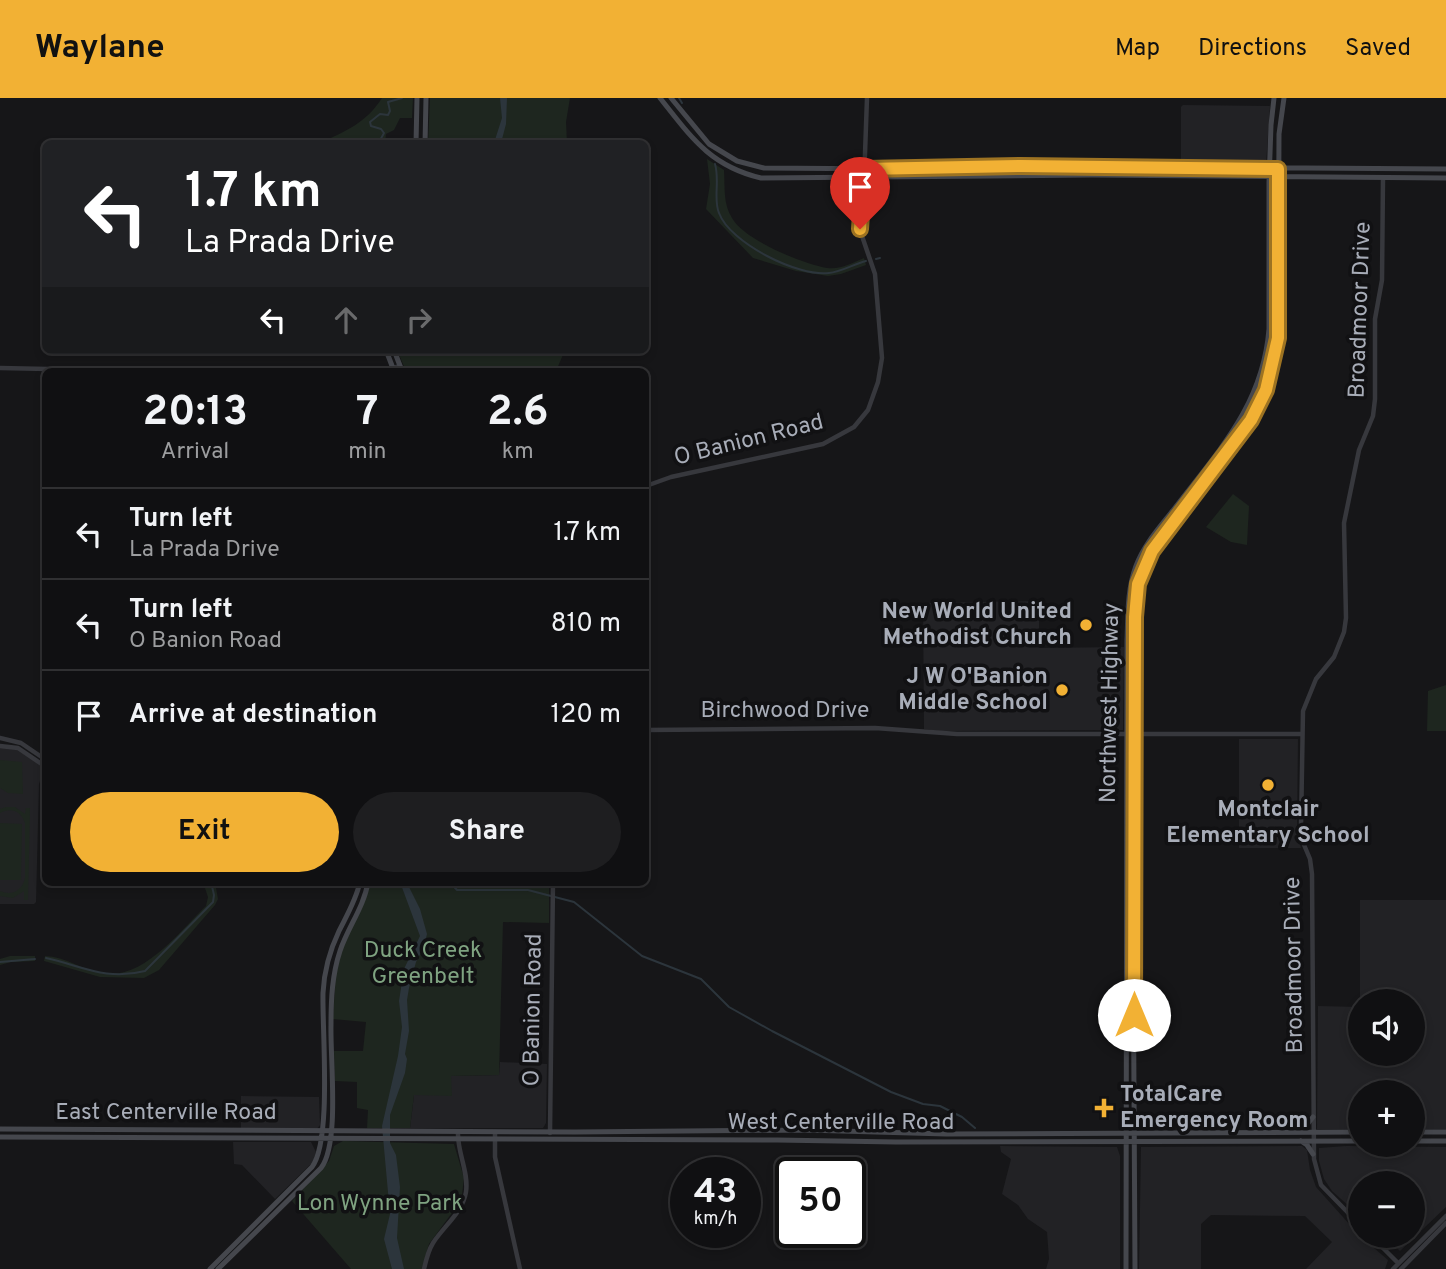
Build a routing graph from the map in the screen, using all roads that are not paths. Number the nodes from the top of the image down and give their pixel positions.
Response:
1 (417, 98) edge
2 (426, 98) edge
3 (660, 98) edge
4 (671, 98) edge
5 (867, 98) edge
6 (1274, 98) edge
7 (1284, 98) edge
8 (416, 140) edge
9 (425, 140) edge
10 (1201, 168) junction
11 (1270, 168) junction
12 (864, 169) junction
13 (1278, 169) junction
14 (1446, 169) edge
15 (864, 177) junction
16 (1201, 177) junction
17 (1269, 177) junction
18 (1279, 177) junction
19 (1383, 178) junction
20 (1446, 178) edge
21 (0, 368) edge
22 (42, 369) edge
23 (649, 485) edge
24 (649, 730) edge
25 (1135, 734) junction
26 (1302, 734) junction
27 (1127, 735) junction
28 (0, 738) edge
29 (0, 746) edge
30 (42, 757) edge
31 (42, 764) edge
32 (359, 886) edge
33 (367, 886) edge
34 (553, 886) edge
35 (324, 1024) junction
36 (331, 1024) junction
37 (323, 1076) junction
38 (331, 1076) junction
39 (1126, 1078) junction
40 (1134, 1078) junction
41 (1313, 1117) junction
42 (0, 1129) edge
43 (323, 1130) junction
44 (331, 1130) junction
45 (1199, 1131) junction
46 (458, 1132) junction
47 (1059, 1132) junction
48 (1069, 1132) junction
49 (1128, 1132) junction
50 (1135, 1132) junction
51 (1249, 1132) junction
52 (1301, 1132) junction
53 (1313, 1132) junction
54 (1348, 1132) edge
55 (946, 1134) junction
56 (1425, 1134) edge
57 (495, 1135) junction
58 (550, 1136) junction
59 (0, 1137) edge
60 (1444, 1138) edge
61 (322, 1139) junction
62 (331, 1139) junction
63 (341, 1139) junction
64 (458, 1140) junction
65 (1313, 1140) junction
66 (1425, 1140) edge
67 (946, 1141) junction
68 (1127, 1141) junction
69 (1135, 1141) junction
70 (1198, 1141) junction
71 (1249, 1141) junction
72 (1298, 1141) junction
73 (1348, 1141) edge
74 (1036, 1142) junction
75 (1058, 1142) junction
76 (330, 1149) junction
77 (1313, 1154) junction
78 (303, 1180) junction
79 (285, 1194) junction
80 (275, 1212) junction
81 (1348, 1213) edge
82 (1446, 1216) edge
83 (1130, 1221) junction
84 (1446, 1223) edge
85 (1439, 1226) junction
86 (1383, 1248) edge
87 (1401, 1267) edge
88 (210, 1269) edge
89 (218, 1269) edge
90 (424, 1269) edge
91 (520, 1269) edge
92 (1126, 1269) edge
93 (1135, 1269) edge
94 (1393, 1269) edge

1 - 8 main road
2 - 9 main road
3 - 15 main road
4 - 12 main road
5 - 12 street, O Banion Road
6 - 11 main road, Northwest Highway
7 - 13 main road, Northwest Highway
10 - 11 main road
10 - 12 main road
10 - 16 main road
11 - 13 main road
11 - 17 main road, Northwest Highway
12 - 15 street, O Banion Road
13 - 14 main road
13 - 18 main road, Northwest Highway
15 - 16 main road
15 - 23 street, O Banion Road
16 - 17 main road
17 - 18 main road
17 - 27 main road, Northwest Highway
18 - 19 main road
18 - 25 main road, Northwest Highway
19 - 20 main road
19 - 26 street, Broadmoor Drive
21 - 22 street
24 - 27 street, Birchwood Drive
25 - 26 street, Birchwood Drive
25 - 27 street, Birchwood Drive
25 - 40 main road, Northwest Highway
26 - 41 street, Broadmoor Drive
27 - 39 main road, Northwest Highway
28 - 30 street
29 - 31 street
32 - 35 main road
33 - 36 main road
34 - 58 street, O Banion Road
35 - 36 main road
35 - 37 main road
36 - 38 main road
37 - 38 main road
37 - 43 main road
38 - 44 main road
39 - 40 main road
39 - 49 main road, Northwest Highway
40 - 50 main road, Northwest Highway
41 - 52 main road
41 - 53 street, Broadmoor Drive
42 - 43 main road, East Centerville Road
43 - 44 main road, East Centerville Road
43 - 61 main road
44 - 46 main road, West Centerville Road
44 - 62 main road
45 - 50 main road, West Centerville Road
45 - 51 main road, West Centerville Road
45 - 70 main road
46 - 57 main road, West Centerville Road
46 - 64 street
47 - 48 main road, West Centerville Road
47 - 55 main road, West Centerville Road
47 - 74 main road
48 - 49 main road, West Centerville Road
48 - 75 main road
49 - 50 main road, West Centerville Road
49 - 68 main road, Northwest Highway
50 - 69 main road, Northwest Highway
51 - 52 main road, West Centerville Road
51 - 71 main road
52 - 53 main road, West Centerville Road
53 - 54 main road, West Centerville Road
53 - 65 street, Broadmoor Drive
55 - 58 main road, West Centerville Road
55 - 67 main road
56 - 60 main road
57 - 58 main road, West Centerville Road
57 - 64 main road, West Centerville Road
57 - 91 street
58 - 67 main road, West Centerville Road
59 - 61 main road, East Centerville Road
60 - 66 main road
61 - 62 main road, West Centerville Road
61 - 78 main road
62 - 63 main road, West Centerville Road
62 - 76 main road
63 - 64 main road, West Centerville Road
63 - 76 main road
64 - 90 street
65 - 72 main road, West Centerville Road
65 - 73 main road, West Centerville Road
65 - 77 street, Broadmoor Drive
67 - 74 main road, West Centerville Road
68 - 69 main road, West Centerville Road
68 - 75 main road, West Centerville Road
68 - 83 main road, Northwest Highway
69 - 70 main road, West Centerville Road
69 - 83 main road, Northwest Highway
70 - 71 main road, West Centerville Road
71 - 72 main road, West Centerville Road
72 - 77 main road
74 - 75 main road, West Centerville Road
76 - 78 main road
77 - 81 street, Broadmoor Drive
78 - 79 main road
78 - 80 main road
79 - 80 main road
79 - 88 main road
80 - 89 main road
82 - 85 street
83 - 92 main road, Northwest Highway
83 - 93 main road, Northwest Highway
84 - 85 street
85 - 87 street
86 - 87 street
87 - 94 street

